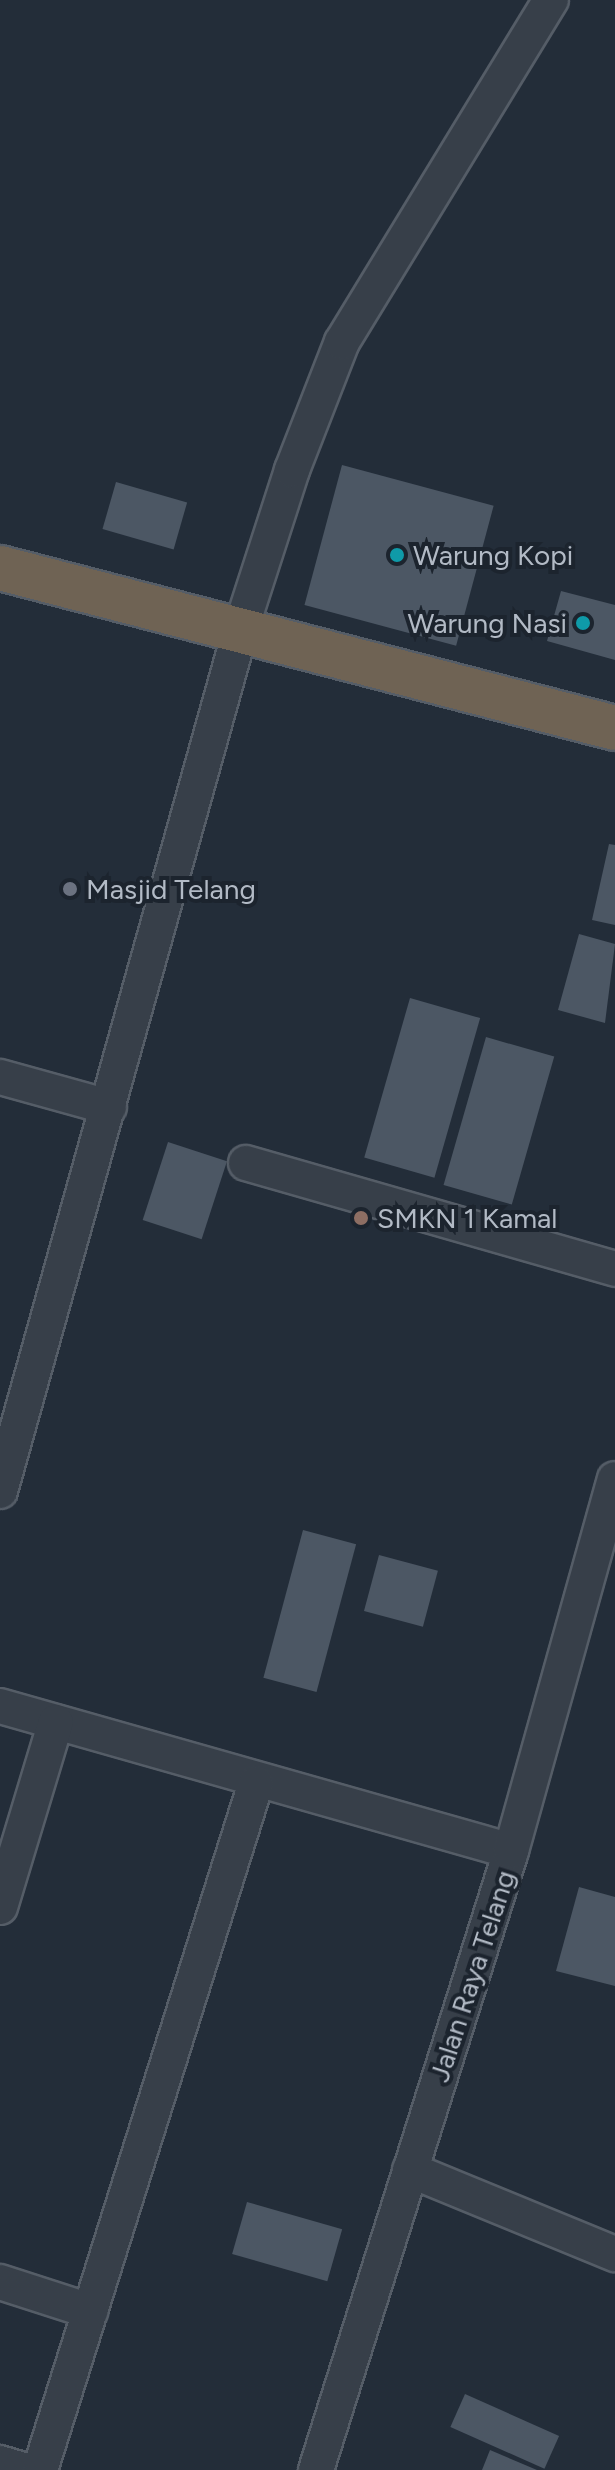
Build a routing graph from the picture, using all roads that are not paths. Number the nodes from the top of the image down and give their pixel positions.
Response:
1 (551, 0) edge
2 (0, 568) edge
3 (241, 628) junction
4 (615, 728) edge
5 (0, 1077) edge
6 (109, 1107) junction
7 (246, 1163) dead end
8 (615, 1269) edge
9 (10, 1426) edge
10 (615, 1479) edge
11 (0, 1491) edge
12 (603, 1565) edge
13 (0, 1706) edge
14 (56, 1722) junction
15 (256, 1783) junction
16 (511, 1851) junction
17 (0, 1907) edge
18 (410, 2170) junction
19 (615, 2254) edge
20 (0, 2282) edge
21 (90, 2311) junction
22 (0, 2463) edge
23 (23, 2470) edge
24 (40, 2470) edge
25 (316, 2470) edge

1 - 3 street
2 - 3 highway
3 - 4 highway
3 - 6 street
5 - 6 street
6 - 9 street
7 - 8 street
9 - 11 street
10 - 12 street, Jalan Raya Telang
12 - 16 street, Jalan Raya Telang
13 - 14 street
14 - 15 street
14 - 17 street
15 - 16 street
15 - 21 street
16 - 18 street, Jalan Raya Telang
18 - 19 street
18 - 25 street, Jalan Raya Telang
20 - 21 street
21 - 24 street
22 - 23 street

